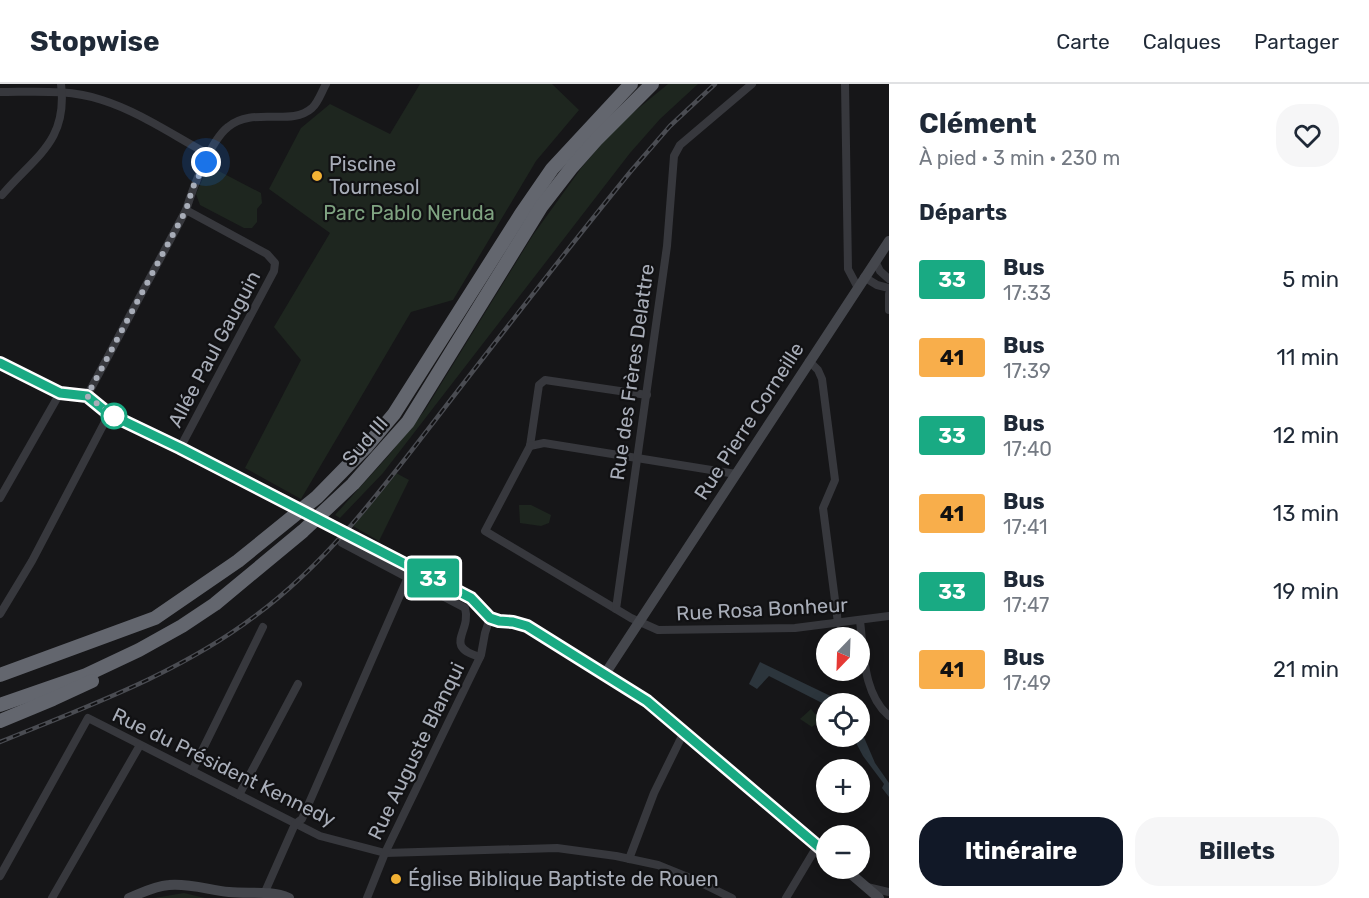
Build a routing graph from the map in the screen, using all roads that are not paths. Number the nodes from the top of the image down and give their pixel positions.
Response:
1 (326, 84) edge
2 (623, 84) edge
3 (631, 84) edge
4 (652, 84) edge
5 (752, 84) edge
6 (845, 84) edge
7 (62, 88) edge
8 (0, 92) edge
9 (210, 155) junction
10 (2, 195) dead end
11 (186, 210) junction
12 (507, 236) junction
13 (889, 241) edge
14 (876, 261) junction
15 (864, 277) junction
16 (889, 279) edge
17 (858, 288) junction
18 (889, 288) edge
19 (889, 294) edge
20 (889, 310) edge
21 (809, 361) junction
22 (0, 363) edge
23 (60, 393) junction
24 (647, 395) junction
25 (87, 396) junction
26 (109, 414) junction
27 (530, 446) junction
28 (180, 448) junction
29 (638, 459) junction
30 (736, 474) junction
31 (0, 498) edge
32 (342, 543) dead end
33 (408, 578) junction
34 (616, 609) junction
35 (0, 614) edge
36 (889, 616) edge
37 (490, 618) junction
38 (639, 621) junction
39 (860, 621) junction
40 (838, 623) junction
41 (263, 627) dead end
42 (139, 650) junction
43 (480, 657) junction
44 (605, 674) junction
45 (0, 675) edge
46 (298, 684) dead end
47 (0, 705) edge
48 (889, 716) edge
49 (0, 720) edge
50 (684, 732) junction
51 (140, 745) junction
52 (192, 771) junction
53 (239, 795) junction
54 (295, 824) junction
55 (816, 844) edge
56 (816, 852) edge
57 (385, 853) junction
58 (629, 859) junction
59 (0, 876) edge
60 (857, 879) edge
61 (866, 886) junction
62 (889, 892) edge
63 (264, 894) junction
64 (52, 898) edge
65 (129, 898) edge
66 (289, 898) edge
67 (367, 898) edge
68 (732, 898) edge
69 (786, 898) edge
70 (879, 898) edge

1 - 9 street
2 - 12 highway
3 - 12 highway, Sud III
4 - 42 highway, Sud III
5 - 24 street, Rue des Frères Delattre
6 - 17 street
7 - 8 street
7 - 9 street
7 - 10 street
9 - 11 street
11 - 25 street
11 - 28 street, Allée Paul Gauguin
12 - 45 highway, Sud III
13 - 14 street, Rue Pierre Corneille
14 - 15 street, Rue Pierre Corneille
14 - 16 street
15 - 17 street, Rue Pierre Corneille
15 - 18 street
17 - 21 street, Rue Pierre Corneille
19 - 20 street
21 - 30 street, Rue Pierre Corneille
21 - 40 street
22 - 23 street
23 - 25 street
23 - 31 street
24 - 27 street
24 - 29 street, Rue des Frères Delattre
25 - 26 street
26 - 28 street
26 - 35 street
27 - 29 street
27 - 34 street
28 - 37 street, bridge
29 - 30 street
29 - 34 street, Rue des Frères Delattre
30 - 38 street, Rue Pierre Corneille
32 - 33 street
33 - 43 street
33 - 54 street
34 - 38 street
36 - 39 street, Rue Rosa Bonheur
37 - 43 street, Rue Auguste Blanqui
37 - 44 street
38 - 40 street, Rue Rosa Bonheur
38 - 44 street
39 - 40 street, Rue Rosa Bonheur
39 - 48 street
41 - 52 street
42 - 47 highway, Sud III
42 - 49 highway
43 - 57 street, Rue Auguste Blanqui
44 - 50 street
46 - 53 street
50 - 55 street
50 - 58 street
51 - 52 street, Rue du Président Kennedy
51 - 59 street, Rue du Président Kennedy
51 - 64 street
52 - 53 street, Rue du Président Kennedy
53 - 54 street, Rue du Président Kennedy
54 - 57 street, Rue du Président Kennedy
54 - 63 street
56 - 69 street
57 - 58 street, Rue du Président Kennedy
57 - 67 street, Rue Auguste Blanqui
58 - 68 street, Rue du Président Kennedy
60 - 61 street
61 - 62 street
61 - 70 street
63 - 65 street
63 - 66 street

